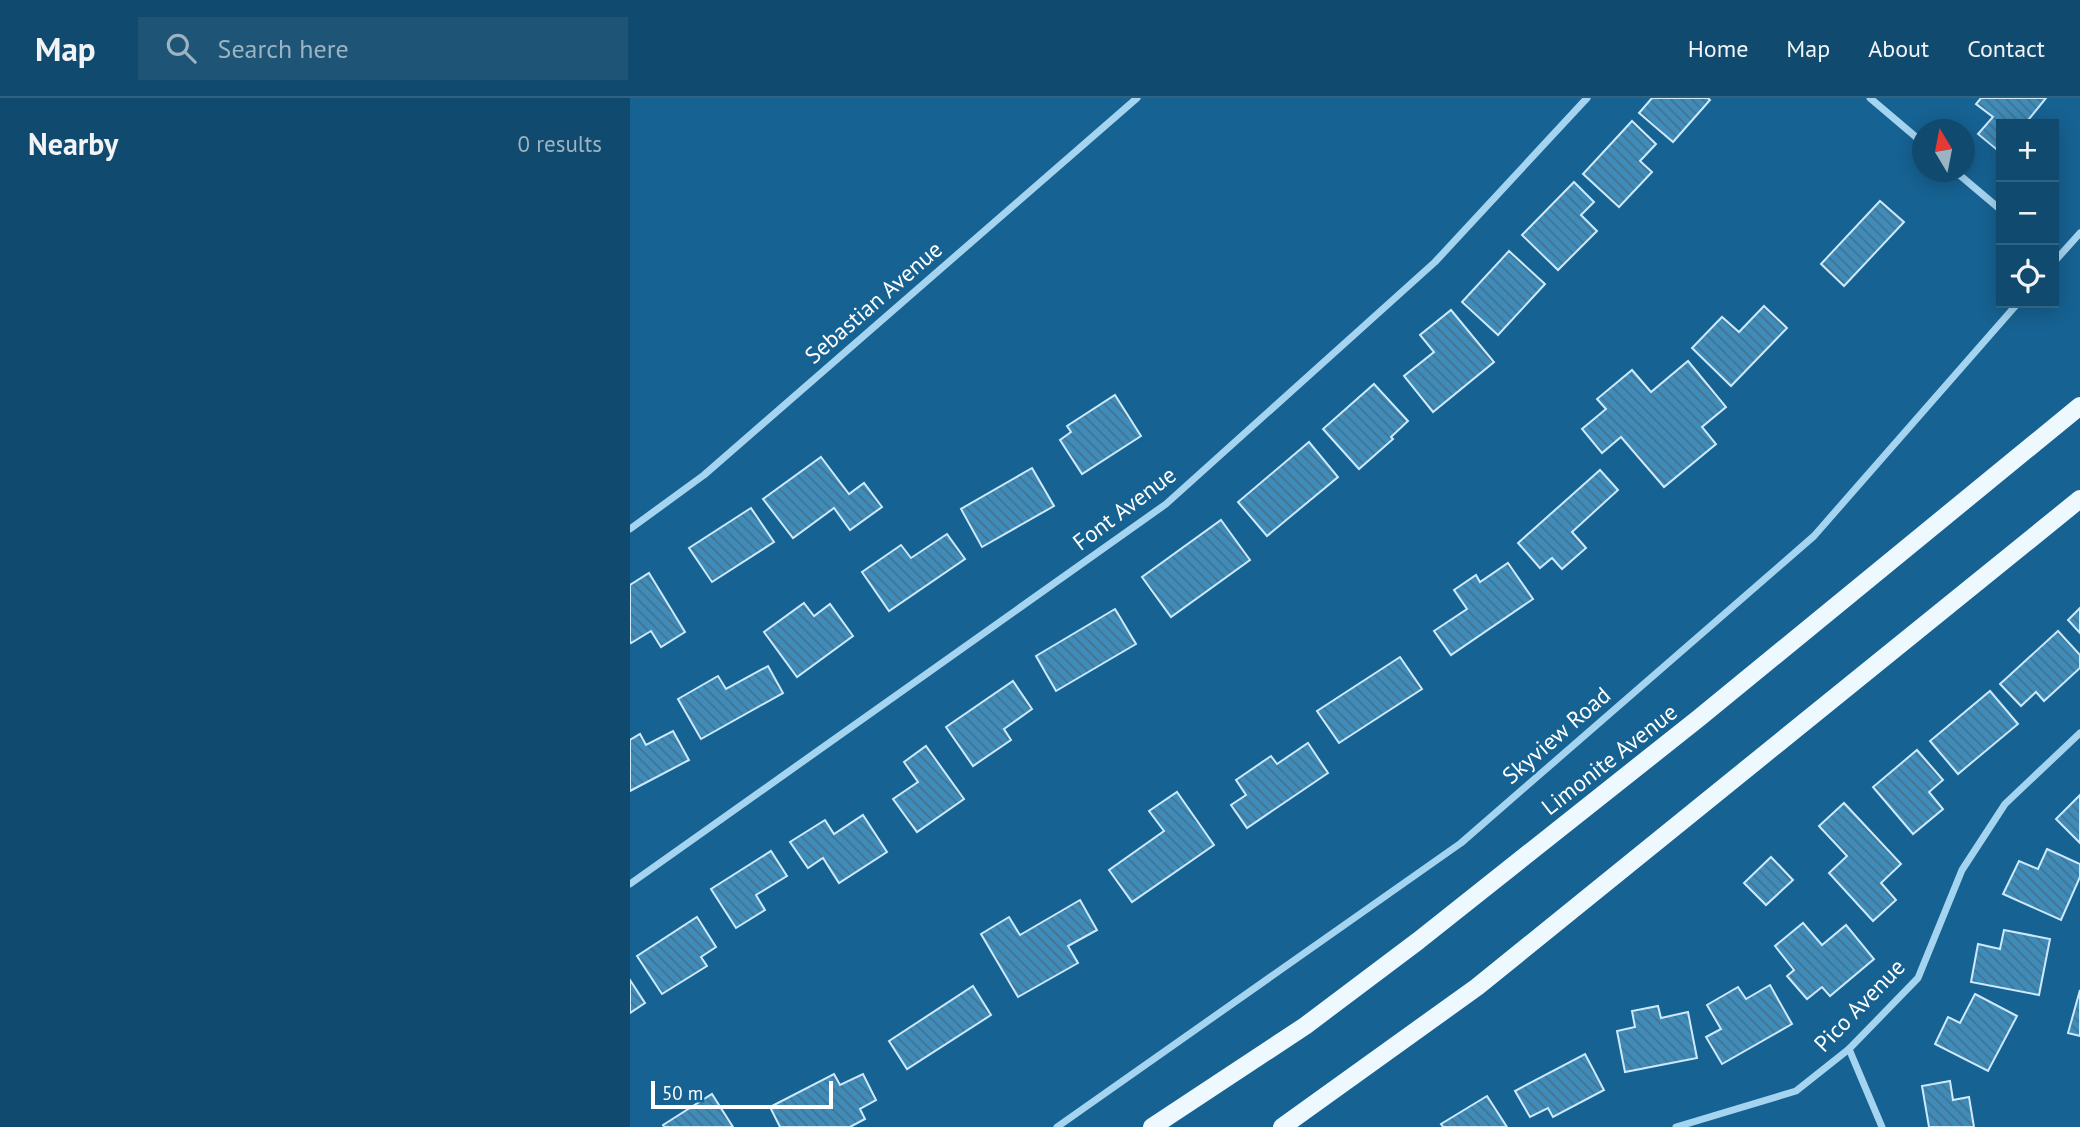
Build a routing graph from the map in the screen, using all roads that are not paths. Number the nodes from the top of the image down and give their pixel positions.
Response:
1 (1137, 98) edge
2 (1587, 98) edge
3 (1870, 98) edge
4 (1912, 134) edge
5 (1968, 182) edge
6 (1996, 206) edge
7 (2080, 233) edge
8 (2059, 254) edge
9 (2014, 308) edge
10 (2080, 406) edge
11 (2080, 499) edge
12 (630, 529) edge
13 (2080, 733) edge
14 (630, 884) edge
15 (1849, 1049) junction
16 (1058, 1127) edge
17 (1152, 1127) edge
18 (1282, 1127) edge
19 (1676, 1127) edge
20 (1882, 1127) edge

1 - 12 street, Sebastian Avenue
2 - 14 street, Font Avenue
3 - 4 street
5 - 6 street
7 - 8 street
9 - 16 street, Skyview Road
10 - 17 main road, Limonite Avenue
11 - 18 main road
13 - 15 street, Pico Avenue
15 - 19 street, Pico Avenue
15 - 20 street

